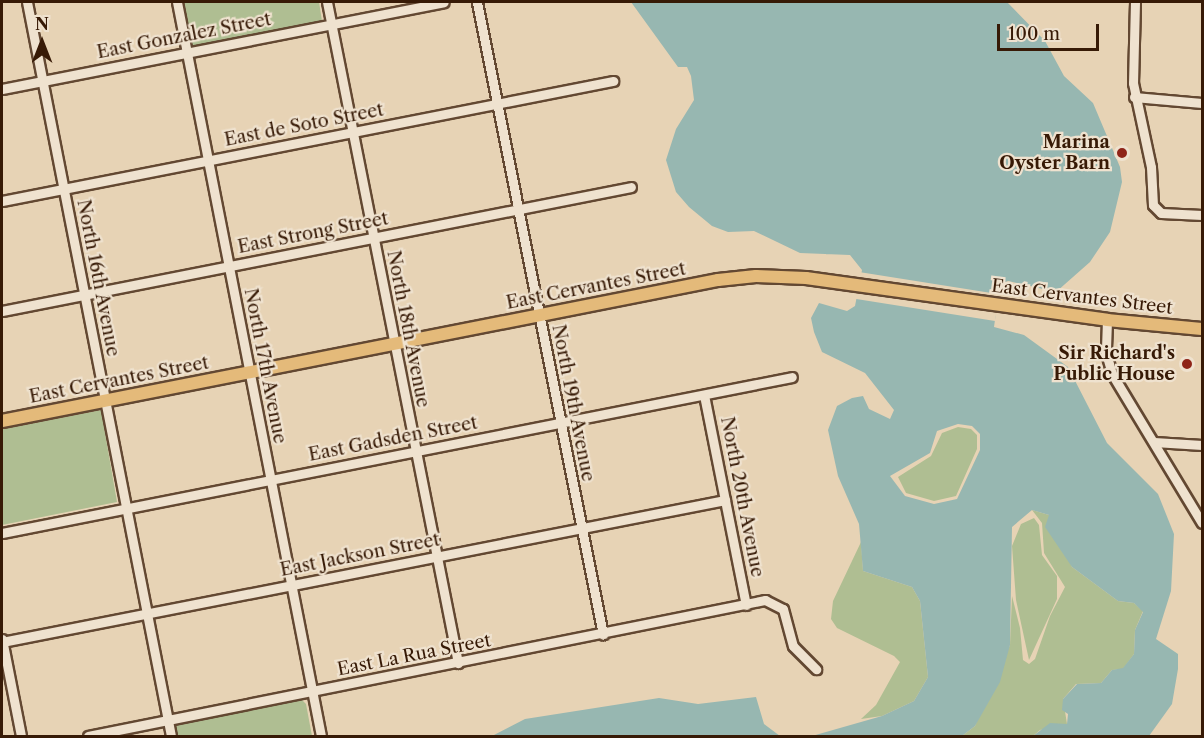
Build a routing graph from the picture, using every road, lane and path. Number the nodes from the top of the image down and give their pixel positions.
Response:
1 (27, 2) edge
2 (177, 2) edge
3 (327, 2) edge
4 (444, 2) edge
5 (477, 2) edge
6 (1135, 2) edge
7 (331, 24) junction
8 (187, 52) junction
9 (42, 81) junction
10 (613, 81) dead end
11 (2, 89) edge
12 (1134, 97) junction
13 (498, 103) junction
14 (1203, 103) edge
15 (352, 132) junction
16 (208, 160) junction
17 (631, 187) dead end
18 (63, 189) junction
19 (2, 201) edge
20 (519, 209) junction
21 (1203, 215) edge
22 (373, 238) junction
23 (229, 266) junction
24 (84, 295) junction
25 (2, 311) edge
26 (539, 315) junction
27 (1107, 320) junction
28 (1203, 329) edge
29 (395, 344) junction
30 (250, 373) junction
31 (792, 377) dead end
32 (704, 395) junction
33 (105, 401) junction
34 (2, 421) edge
35 (560, 423) junction
36 (1154, 442) junction
37 (1203, 445) edge
38 (416, 451) junction
39 (271, 480) junction
40 (725, 500) junction
41 (126, 508) junction
42 (1203, 523) edge
43 (581, 528) junction
44 (2, 533) edge
45 (437, 557) junction
46 (291, 585) junction
47 (746, 605) junction
48 (147, 614) junction
49 (603, 635) junction
50 (2, 640) edge
51 (458, 663) junction
52 (816, 669) dead end
53 (312, 692) junction
54 (168, 721) junction
55 (21, 736) edge
56 (88, 736) edge
57 (171, 736) edge
58 (321, 736) edge

1 - 9 street, North 16th Avenue
2 - 8 street, North 17th Avenue
3 - 7 street, North 18th Avenue
4 - 7 street, East Gonzalez Street
5 - 13 street, North 19th Avenue
6 - 12 street
7 - 8 street, East Gonzalez Street
7 - 15 street, North 18th Avenue
8 - 9 street, East Gonzalez Street
8 - 16 street, North 17th Avenue
9 - 11 street, East Gonzalez Street
9 - 18 street, North 16th Avenue
10 - 13 street, East de Soto Street
12 - 14 street
12 - 21 street
13 - 15 street, East de Soto Street
13 - 20 street, North 19th Avenue
15 - 16 street, East de Soto Street
15 - 22 street, North 18th Avenue
16 - 18 street, East de Soto Street
16 - 23 street, North 17th Avenue
17 - 20 street, East Strong Street
18 - 19 street, East de Soto Street
18 - 24 street, North 16th Avenue
20 - 22 street, East Strong Street
20 - 26 street, North 19th Avenue
22 - 23 street, East Strong Street
22 - 29 street, North 18th Avenue
23 - 24 street, East Strong Street
23 - 30 street, North 17th Avenue
24 - 25 street, East Strong Street
24 - 33 street, North 16th Avenue
26 - 27 main road, East Cervantes Street
26 - 29 main road, East Cervantes Street
26 - 35 street, North 19th Avenue
27 - 28 main road, East Cervantes Street
27 - 36 street
29 - 30 main road, East Cervantes Street
29 - 38 street, North 18th Avenue
30 - 33 main road, East Cervantes Street
30 - 39 street, North 17th Avenue
31 - 32 street, East Gadsden Street
32 - 35 street, East Gadsden Street
32 - 40 street, North 20th Avenue
33 - 34 main road, East Cervantes Street
33 - 41 street, North 16th Avenue
35 - 38 street, East Gadsden Street
35 - 43 street, North 19th Avenue
36 - 37 street
36 - 42 street
38 - 39 street, East Gadsden Street
38 - 45 street, North 18th Avenue
39 - 41 street, East Gadsden Street
39 - 46 street, North 17th Avenue
40 - 43 street, East Jackson Street
40 - 47 street, North 20th Avenue
41 - 44 street, East Gadsden Street
41 - 48 street, North 16th Avenue
43 - 45 street, East Jackson Street
43 - 49 street, North 19th Avenue
45 - 46 street, East Jackson Street
45 - 51 street, North 18th Avenue
46 - 48 street, East Jackson Street
46 - 53 street, North 17th Avenue
47 - 49 street, East La Rua Street
47 - 52 street, East La Rua Street
48 - 50 street, East Jackson Street
48 - 54 street, North 16th Avenue
49 - 51 street, East La Rua Street
50 - 55 street
51 - 53 street, East La Rua Street
53 - 54 street, East La Rua Street
53 - 58 street, North 17th Avenue
54 - 56 street, East La Rua Street
54 - 57 street, North 16th Avenue

